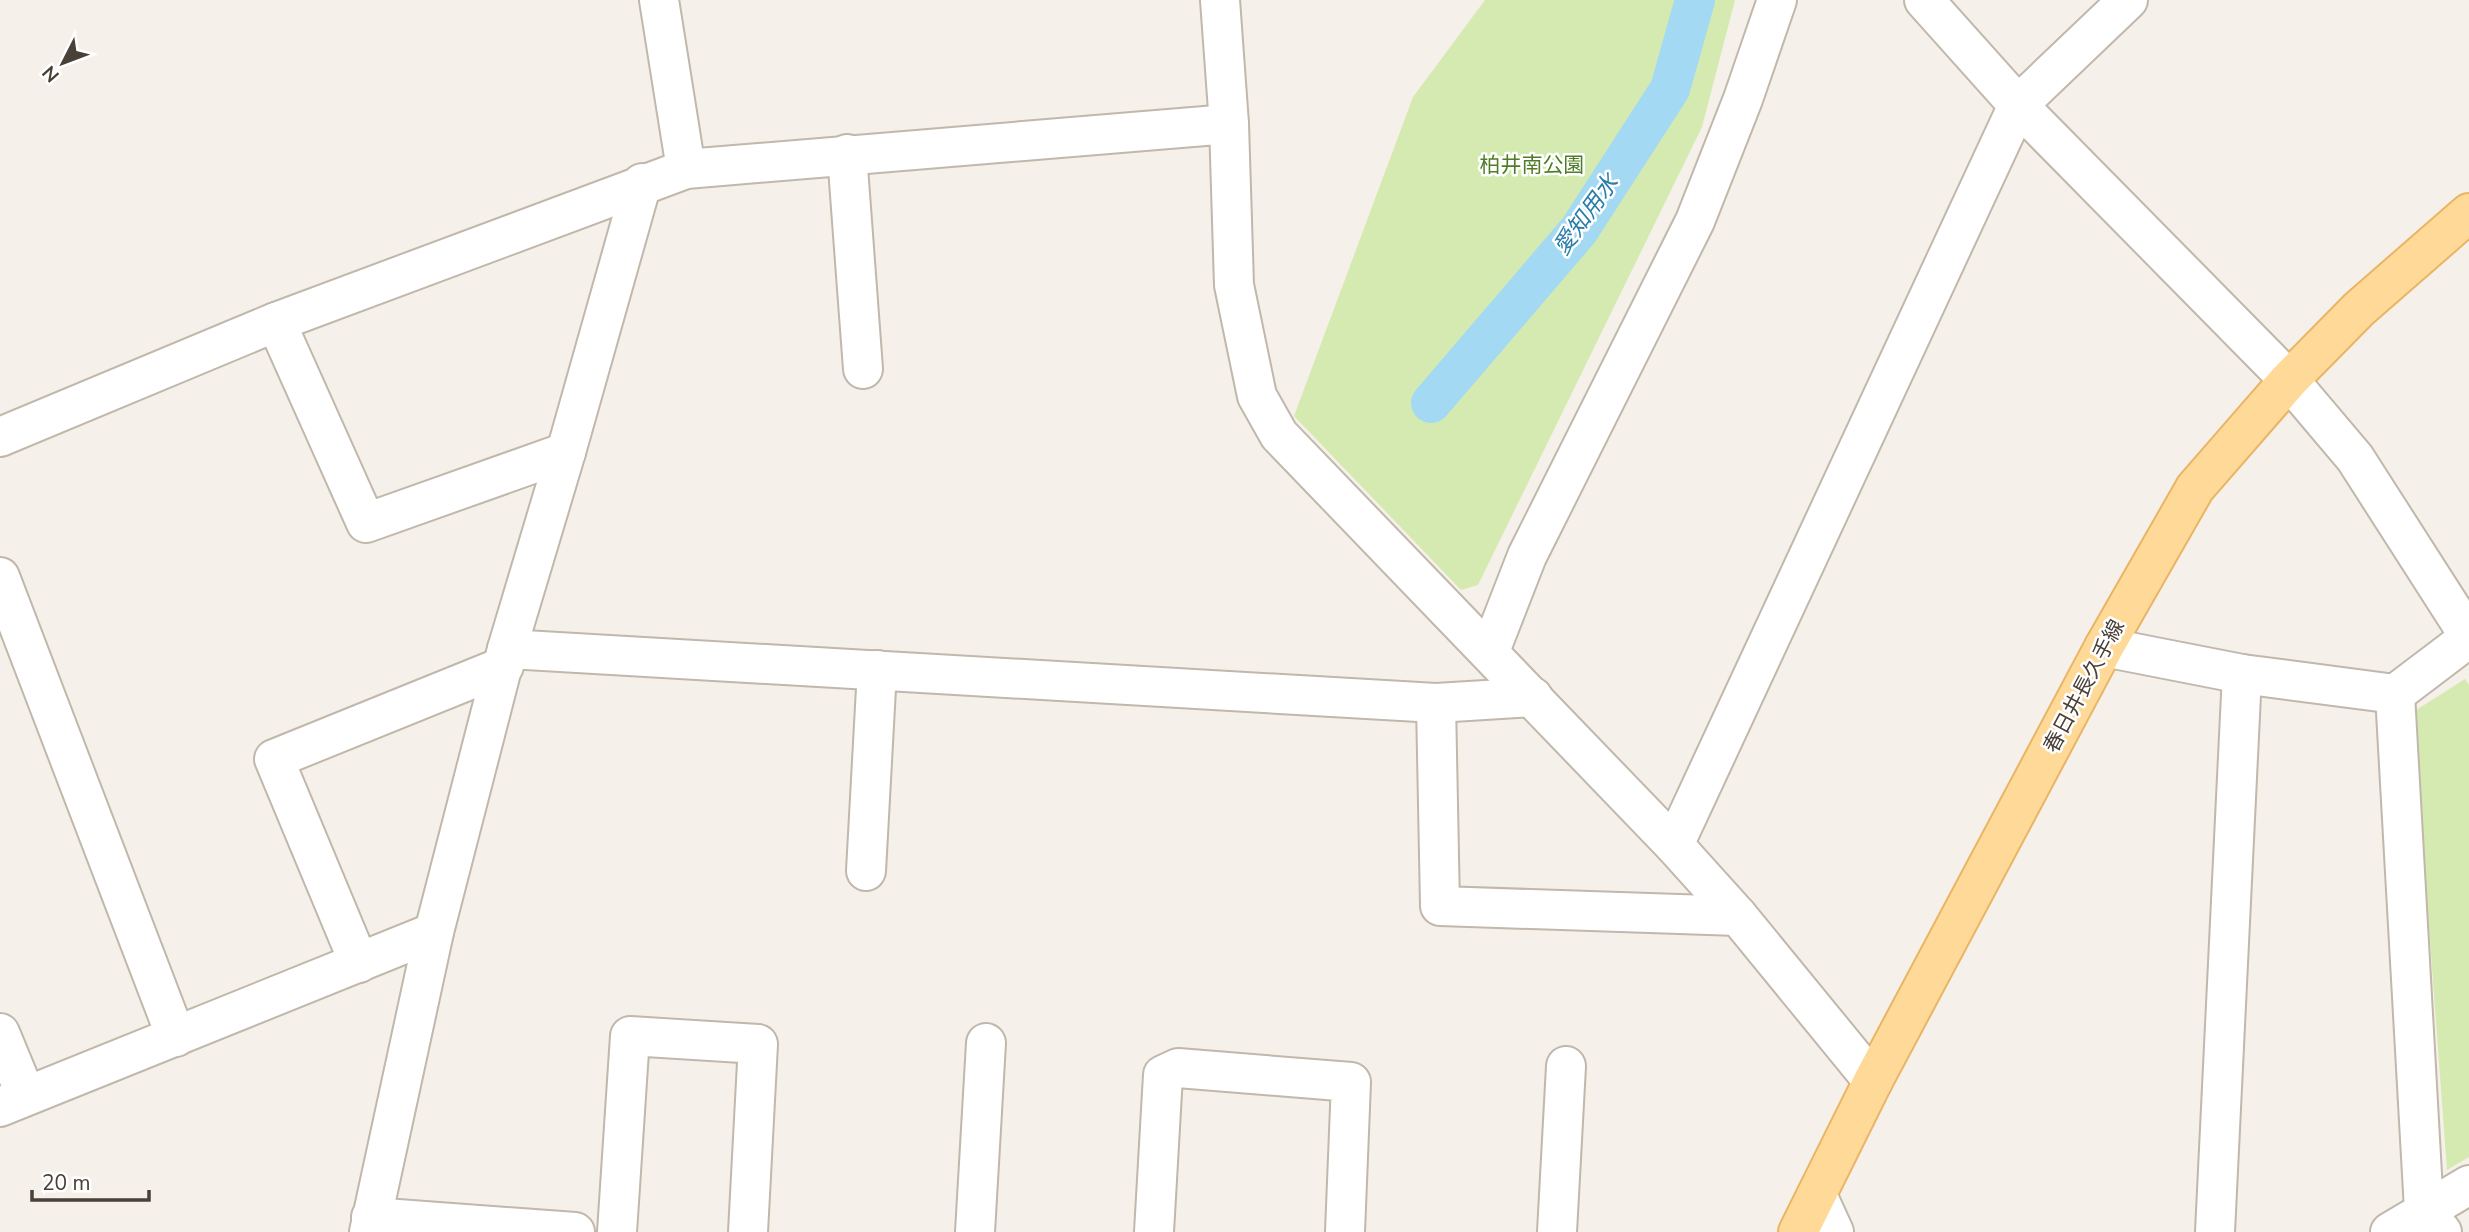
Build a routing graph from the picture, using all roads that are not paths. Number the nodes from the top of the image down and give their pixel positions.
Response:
1 (659, 0) edge
2 (1220, 0) edge
3 (1777, 0) edge
4 (1924, 0) edge
5 (2127, 0) edge
6 (2018, 105) junction
7 (1229, 124) junction
8 (847, 154) junction
9 (685, 169) junction
10 (642, 183) junction
11 (2469, 213) edge
12 (276, 322) junction
13 (863, 369) dead end
14 (2288, 380) junction
15 (0, 437) edge
16 (566, 452) junction
17 (0, 578) edge
18 (2469, 637) edge
19 (2104, 647) junction
20 (1490, 651) junction
21 (505, 658) junction
22 (877, 670) junction
23 (2242, 674) junction
24 (2395, 694) junction
25 (1533, 697) junction
26 (1436, 703) junction
27 (1674, 845) junction
28 (866, 871) dead end
29 (1738, 916) junction
30 (434, 932) junction
31 (359, 963) junction
32 (0, 1033) edge
33 (176, 1037) junction
34 (986, 1043) dead end
35 (1566, 1066) dead end
36 (1873, 1081) junction
37 (13, 1101) edge
38 (2469, 1185) edge
39 (1817, 1195) junction
40 (2433, 1221) edge
41 (370, 1224) edge
42 (575, 1232) edge
43 (617, 1232) edge
44 (748, 1232) edge
45 (975, 1232) edge
46 (1154, 1232) edge
47 (1345, 1232) edge
48 (1557, 1232) edge
49 (1798, 1232) edge
50 (1833, 1232) edge
51 (2215, 1232) edge
52 (2389, 1232) edge

1 - 9 street
2 - 7 street
3 - 20 street
4 - 6 street
5 - 6 street
6 - 14 street
6 - 27 street
7 - 8 street
7 - 20 street
8 - 9 street
8 - 13 street
9 - 10 street
10 - 12 street
10 - 16 street
11 - 14 main road, 春日井長久手線
12 - 15 street
12 - 16 street
14 - 18 street
14 - 19 main road, 春日井長久手線
16 - 21 street
17 - 33 street
18 - 24 street
19 - 23 street
19 - 36 main road, 春日井長久手線
20 - 25 street
21 - 22 street
21 - 30 street
21 - 31 street
22 - 26 street
22 - 28 street
23 - 24 street
23 - 51 street
24 - 40 street
25 - 26 street
25 - 27 street
26 - 29 street
27 - 29 street
29 - 36 street
30 - 31 street
30 - 41 street
31 - 33 street
32 - 37 street
33 - 37 street
34 - 45 street
35 - 48 street
36 - 39 main road, 春日井長久手線
38 - 40 street
39 - 49 main road, 春日井長久手線
39 - 50 street
40 - 52 street
41 - 42 street
43 - 44 street
46 - 47 street

